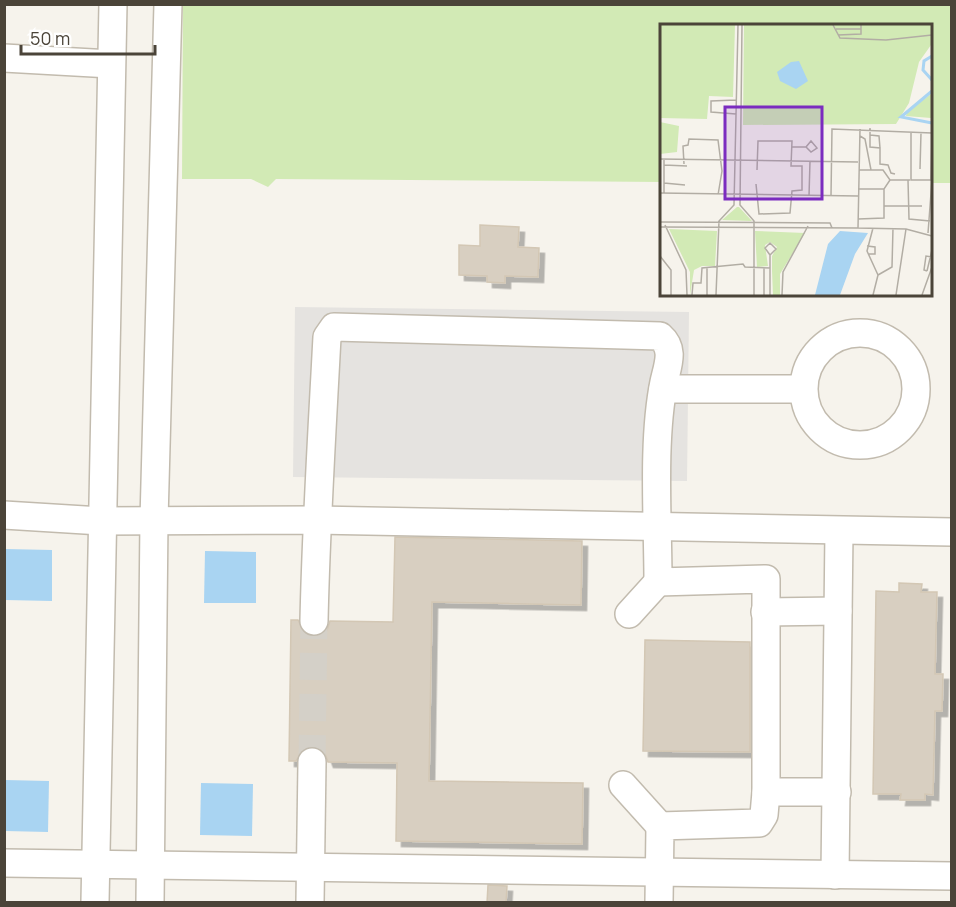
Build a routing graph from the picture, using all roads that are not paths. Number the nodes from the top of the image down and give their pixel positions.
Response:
1 (113, 4) edge
2 (168, 4) edge
3 (4, 58) edge
4 (111, 64) junction
5 (663, 389) junction
6 (803, 389) junction
7 (4, 515) edge
8 (154, 520) junction
9 (316, 520) junction
10 (101, 521) junction
11 (659, 528) junction
12 (839, 531) junction
13 (951, 532) edge
14 (658, 582) junction
15 (838, 611) junction
16 (765, 612) junction
17 (629, 614) dead end
18 (314, 621) tunnel mouth
19 (312, 762) tunnel mouth
20 (623, 785) dead end
21 (766, 792) junction
22 (837, 792) junction
23 (660, 826) junction
24 (4, 863) edge
25 (96, 863) junction
26 (150, 864) junction
27 (310, 868) junction
28 (658, 874) junction
29 (835, 875) junction
30 (951, 876) edge
31 (95, 903) edge
32 (150, 903) edge
33 (310, 903) edge
34 (659, 903) edge

1 - 4 lane
2 - 8 lane
3 - 4 lane
4 - 10 lane
5 - 6 lane
5 - 9 lane
5 - 11 lane
6 - 6 lane
7 - 10 lane
8 - 9 lane
8 - 10 lane
8 - 26 lane
9 - 11 lane
9 - 18 lane
10 - 25 lane
11 - 12 lane
11 - 14 lane
12 - 13 lane
12 - 15 lane
14 - 16 lane
14 - 17 lane
15 - 16 lane
15 - 22 lane
16 - 21 lane
19 - 27 lane
20 - 23 lane
21 - 22 lane
21 - 23 lane
22 - 29 lane
23 - 28 lane
24 - 25 lane
25 - 26 lane
25 - 31 lane
26 - 27 lane
26 - 32 lane
27 - 28 lane
27 - 33 lane
28 - 29 lane
28 - 34 lane
29 - 30 lane

